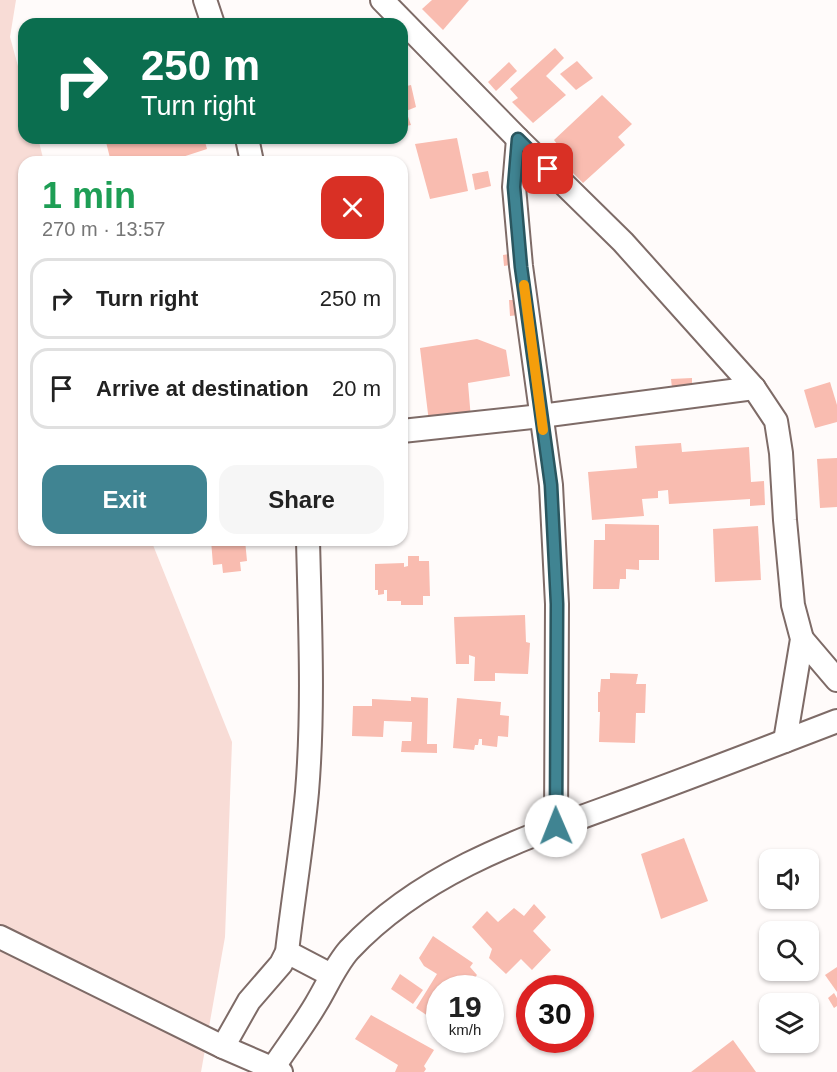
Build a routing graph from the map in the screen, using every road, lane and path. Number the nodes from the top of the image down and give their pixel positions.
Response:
1 (205, 0) edge
2 (382, 0) edge
3 (211, 18) edge
4 (400, 18) edge
5 (408, 27) edge
6 (518, 139) junction
7 (754, 388) junction
8 (541, 416) junction
9 (408, 430) edge
10 (308, 546) edge
11 (802, 639) junction
12 (837, 680) edge
13 (837, 721) edge
14 (785, 741) junction
15 (556, 826) junction
16 (0, 937) edge
17 (287, 952) junction
18 (331, 975) junction
19 (223, 1047) junction
20 (277, 1070) edge

1 - 3 street
2 - 4 street
5 - 6 street
6 - 7 street
6 - 8 street
7 - 8 street
7 - 11 street
8 - 9 street
8 - 15 street
10 - 17 street
11 - 12 street
11 - 14 street
13 - 14 street
14 - 15 street
15 - 18 street
16 - 19 street
17 - 18 street
17 - 19 street
18 - 20 street
19 - 20 street

